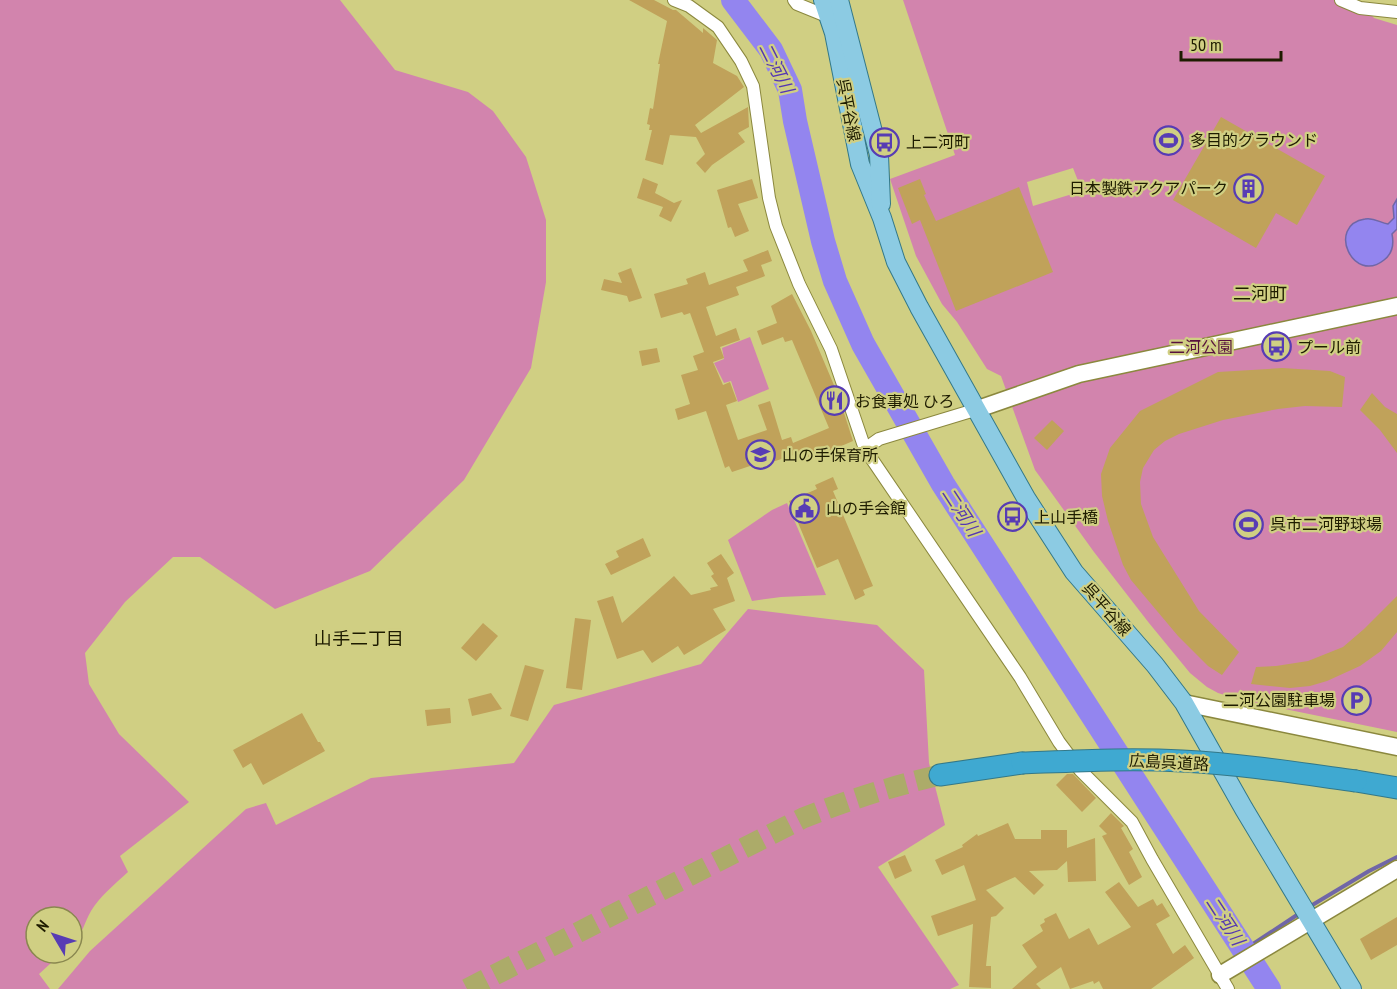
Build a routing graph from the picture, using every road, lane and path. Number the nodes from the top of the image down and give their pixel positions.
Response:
1 (674, 0) edge
2 (794, 0) edge
3 (839, 0) edge
4 (1341, 0) edge
5 (826, 8) edge
6 (1397, 12) edge
7 (882, 218) junction
8 (1397, 306) edge
9 (978, 409) junction
10 (865, 448) junction
11 (1184, 703) junction
12 (1397, 747) edge
13 (940, 775) tunnel mouth
14 (1397, 788) edge
15 (1397, 869) edge
16 (1305, 925) junction
17 (1225, 978) edge
18 (1352, 989) edge

1 - 10 street
2 - 5 street
3 - 7 main road, 呉平谷線
4 - 6 street
5 - 7 main road, 呉平谷線
7 - 9 main road, 呉平谷線
8 - 9 street
9 - 10 street
9 - 11 main road, 呉平谷線
10 - 17 street
11 - 12 street
11 - 16 main road, 呉平谷線
13 - 14 highway, 広島呉道路, bridge
15 - 16 street
16 - 17 street
16 - 18 main road, 呉平谷線

